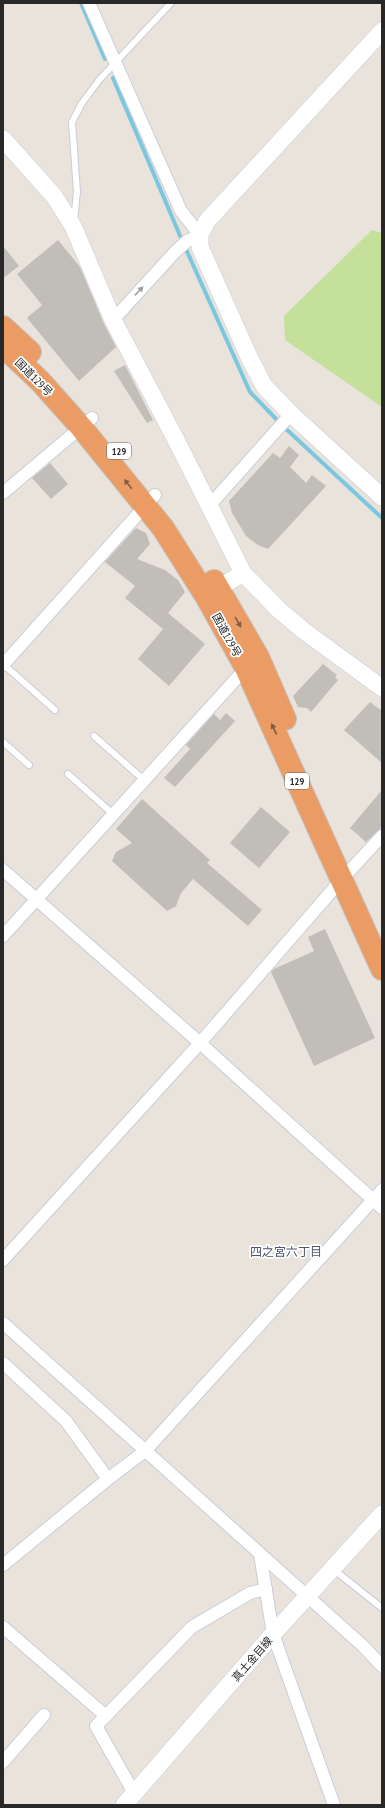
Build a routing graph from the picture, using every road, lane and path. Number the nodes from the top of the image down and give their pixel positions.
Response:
1 (89, 3) edge
2 (171, 3) edge
3 (382, 31) edge
4 (115, 64) junction
5 (3, 139) edge
6 (73, 226) junction
7 (193, 238) junction
8 (112, 320) junction
9 (3, 327) edge
10 (3, 346) edge
11 (291, 414) junction
12 (87, 422) junction
13 (3, 493) edge
14 (382, 497) edge
15 (150, 500) junction
16 (209, 506) junction
17 (243, 574) junction
18 (212, 592) junction
19 (3, 665) edge
20 (246, 668) junction
21 (382, 688) edge
22 (55, 710) dead end
23 (94, 736) dead end
24 (3, 742) edge
25 (29, 765) dead end
26 (68, 774) dead end
27 (144, 780) junction
28 (113, 814) junction
29 (382, 836) edge
30 (3, 870) edge
31 (346, 874) junction
32 (36, 899) junction
33 (3, 936) edge
34 (382, 937) edge
35 (382, 969) edge
36 (200, 1043) junction
37 (382, 1190) edge
38 (378, 1204) edge
39 (3, 1260) edge
40 (3, 1323) edge
41 (3, 1363) edge
42 (145, 1451) junction
43 (108, 1479) junction
44 (382, 1514) edge
45 (260, 1554) junction
46 (3, 1565) edge
47 (333, 1569) junction
48 (266, 1589) junction
49 (308, 1597) junction
50 (382, 1608) edge
51 (3, 1627) edge
52 (273, 1634) junction
53 (382, 1666) edge
54 (44, 1715) dead end
55 (106, 1716) junction
56 (3, 1762) edge
57 (129, 1799) edge
58 (334, 1805) edge

1 - 4 street
2 - 4 lane
3 - 7 street
4 - 6 lane
4 - 7 street
5 - 6 street
6 - 8 street
8 -> 7 street
7 - 11 street
8 - 16 street
9 - 12 highway, 国道129号 / 129
10 - 12 highway, 国道129号 / 129
11 - 14 street
11 - 16 street
12 - 13 street
12 - 15 highway, 国道129号 / 129
15 - 18 highway, 国道129号 / 129
15 - 19 street
16 - 17 street
17 - 18 street
17 - 21 street
18 - 20 highway, 国道129号 / 129
18 -> 31 highway, 国道129号 / 129
19 - 22 lane
20 - 27 street
31 -> 20 highway, 国道129号 / 129
23 - 27 lane
24 - 25 lane
26 - 28 lane
27 - 28 street
28 - 32 street
29 - 31 street
30 - 32 street
31 - 34 highway, 国道129号 / 129
31 - 35 highway, 国道129号 / 129
31 - 36 street
32 - 33 street
32 - 36 street
36 - 38 street
36 - 39 street
37 - 38 street
38 - 42 street
40 - 42 street
41 - 43 street
42 - 43 street
42 - 45 street
43 - 46 street
44 - 47 street, 真土金目線
45 - 48 street
45 - 49 street
47 - 49 street, 真土金目線
47 - 50 lane
48 - 52 street
48 - 55 street
49 - 52 street, 真土金目線
49 - 53 street
51 - 55 street
52 - 57 street, 真土金目線
52 - 58 street
54 - 56 street
55 - 57 street

